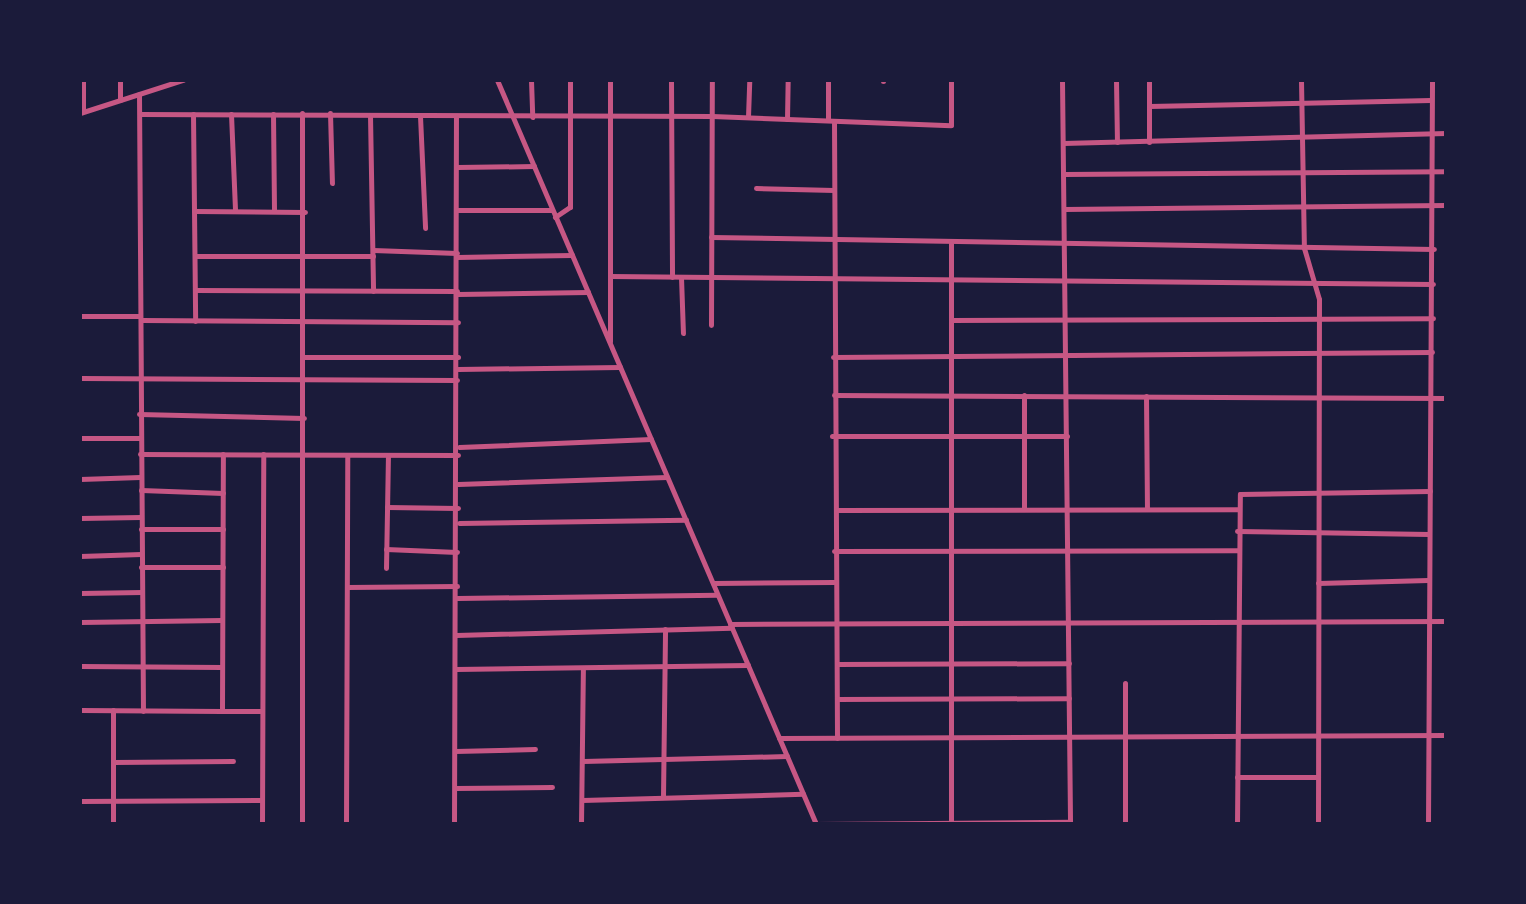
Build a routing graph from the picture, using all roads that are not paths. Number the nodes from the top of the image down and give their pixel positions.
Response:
1 (83, 80) edge
2 (120, 80) edge
3 (497, 80) edge
4 (530, 80) edge
5 (570, 80) edge
6 (610, 80) edge
7 (671, 80) edge
8 (712, 80) edge
9 (749, 80) edge
10 (788, 80) edge
11 (828, 80) edge
12 (951, 80) edge
13 (1062, 80) edge
14 (1116, 80) edge
15 (1148, 80) edge
16 (1302, 80) edge
17 (1432, 80) edge
18 (179, 81) edge
19 (139, 94) junction
20 (120, 100) junction
21 (1302, 100) junction
22 (1432, 100) junction
23 (1149, 106) junction
24 (81, 112) edge
25 (302, 113) junction
26 (140, 114) junction
27 (193, 114) junction
28 (231, 114) junction
29 (272, 114) junction
30 (330, 114) junction
31 (370, 114) junction
32 (420, 116) junction
33 (610, 116) junction
34 (671, 116) junction
35 (712, 116) junction
36 (456, 117) junction
37 (571, 117) junction
38 (513, 118) junction
39 (532, 118) junction
40 (748, 118) junction
41 (787, 119) junction
42 (831, 120) junction
43 (1432, 133) junction
44 (1446, 133) edge
45 (1302, 134) junction
46 (1149, 142) junction
47 (1063, 143) junction
48 (1117, 143) junction
49 (534, 166) junction
50 (456, 168) junction
51 (1303, 172) junction
52 (1433, 172) junction
53 (1446, 172) edge
54 (1064, 174) junction
55 (332, 183) dead end
56 (756, 188) dead end
57 (834, 190) junction
58 (1433, 204) junction
59 (1446, 204) edge
60 (1303, 207) junction
61 (1064, 209) junction
62 (457, 210) junction
63 (194, 211) junction
64 (235, 211) junction
65 (274, 212) junction
66 (305, 212) junction
67 (554, 213) junction
68 (425, 228) dead end
69 (711, 237) junction
70 (834, 242) junction
71 (951, 244) junction
72 (1065, 245) junction
73 (1304, 248) junction
74 (1434, 250) junction
75 (373, 253) junction
76 (572, 254) junction
77 (457, 255) junction
78 (195, 256) junction
79 (306, 257) junction
80 (610, 276) junction
81 (672, 277) junction
82 (682, 277) junction
83 (710, 278) junction
84 (833, 279) junction
85 (950, 281) junction
86 (1065, 282) junction
87 (1433, 284) junction
88 (1312, 285) junction
89 (195, 290) junction
90 (305, 291) junction
91 (373, 291) junction
92 (588, 292) junction
93 (457, 293) junction
94 (80, 316) edge
95 (140, 318) junction
96 (1318, 318) junction
97 (1433, 318) junction
98 (950, 320) junction
99 (1066, 320) junction
100 (196, 321) junction
101 (458, 322) junction
102 (304, 323) junction
103 (711, 326) dead end
104 (683, 332) dead end
105 (610, 344) junction
106 (1432, 352) junction
107 (1318, 353) junction
108 (1066, 355) junction
109 (833, 356) junction
110 (304, 357) junction
111 (458, 357) junction
112 (950, 357) junction
113 (620, 368) junction
114 (458, 369) junction
115 (139, 377) junction
116 (80, 378) edge
117 (304, 378) junction
118 (458, 380) junction
119 (833, 394) junction
120 (1024, 395) junction
121 (1066, 395) junction
122 (950, 396) junction
123 (1146, 396) junction
124 (1432, 398) junction
125 (1446, 398) edge
126 (1319, 399) junction
127 (139, 414) junction
128 (304, 418) junction
129 (832, 436) junction
130 (1067, 436) junction
131 (950, 437) junction
132 (1024, 437) junction
133 (80, 438) edge
134 (140, 438) junction
135 (651, 440) junction
136 (458, 451) junction
137 (140, 454) junction
138 (223, 454) junction
139 (263, 454) junction
140 (304, 455) junction
141 (347, 455) junction
142 (388, 455) junction
143 (140, 477) junction
144 (80, 478) edge
145 (667, 478) junction
146 (458, 484) junction
147 (140, 490) junction
148 (1318, 490) junction
149 (1430, 490) junction
150 (223, 492) junction
151 (387, 506) junction
152 (458, 508) junction
153 (950, 509) junction
154 (1024, 509) junction
155 (1147, 509) junction
156 (1238, 509) junction
157 (835, 510) junction
158 (1067, 510) junction
159 (141, 517) junction
160 (80, 518) edge
161 (686, 520) junction
162 (458, 523) junction
163 (141, 528) junction
164 (223, 530) junction
165 (1238, 531) junction
166 (1318, 534) junction
167 (1429, 534) junction
168 (386, 550) junction
169 (950, 550) junction
170 (1238, 550) junction
171 (834, 551) junction
172 (1068, 551) junction
173 (458, 552) junction
174 (141, 554) junction
175 (80, 556) edge
176 (142, 567) junction
177 (222, 567) junction
178 (386, 568) dead end
179 (1428, 580) junction
180 (834, 582) junction
181 (712, 583) junction
182 (1318, 583) junction
183 (457, 586) junction
184 (347, 587) junction
185 (142, 592) junction
186 (80, 594) edge
187 (718, 594) junction
188 (457, 598) junction
189 (142, 620) junction
190 (222, 620) junction
191 (1446, 621) edge
192 (80, 622) edge
193 (1238, 622) junction
194 (1430, 622) junction
195 (835, 623) junction
196 (1068, 624) junction
197 (950, 625) junction
198 (1318, 625) junction
199 (731, 626) junction
200 (666, 629) junction
201 (456, 635) junction
202 (950, 663) junction
203 (1069, 663) junction
204 (836, 664) junction
205 (748, 665) junction
206 (80, 666) edge
207 (143, 666) junction
208 (222, 666) junction
209 (666, 666) junction
210 (584, 668) junction
211 (456, 669) junction
212 (1125, 683) dead end
213 (950, 698) junction
214 (1069, 698) junction
215 (836, 699) junction
216 (80, 710) edge
217 (113, 710) junction
218 (144, 711) junction
219 (222, 711) junction
220 (262, 711) junction
221 (1446, 735) edge
222 (1126, 736) junction
223 (1238, 736) junction
224 (1318, 736) junction
225 (1428, 736) junction
226 (950, 737) junction
227 (1070, 737) junction
228 (779, 738) junction
229 (837, 738) junction
230 (536, 749) dead end
231 (455, 751) junction
232 (787, 756) junction
233 (665, 759) junction
234 (233, 761) dead end
235 (113, 762) junction
236 (583, 762) junction
237 (1237, 777) junction
238 (1318, 778) junction
239 (552, 787) dead end
240 (454, 788) junction
241 (803, 794) junction
242 (663, 798) junction
243 (80, 800) edge
244 (262, 800) junction
245 (582, 800) junction
246 (113, 802) junction
247 (1070, 823) edge
248 (113, 824) edge
249 (262, 824) edge
250 (302, 824) edge
251 (346, 824) edge
252 (454, 824) edge
253 (582, 824) edge
254 (816, 824) edge
255 (951, 824) edge
256 (1125, 824) edge
257 (1237, 824) edge
258 (1318, 824) edge
259 (1428, 824) edge

1 - 24 street
2 - 20 street
3 - 38 street
4 - 39 street
5 - 37 street
6 - 33 street
7 - 34 street
8 - 35 street
9 - 40 street
10 - 41 street
11 - 42 street
12 - 42 street
13 - 47 street
14 - 48 street
15 - 23 street
16 - 21 street
17 - 22 street
18 - 19 street
19 - 20 street
19 - 26 street
20 - 24 street
21 - 22 street
21 - 23 street
21 - 45 street
22 - 43 street
23 - 46 street
25 - 29 street
25 - 30 street
25 - 66 street
26 - 27 street
26 - 95 street
27 - 28 street
27 - 63 street
28 - 29 street
28 - 64 street
29 - 65 street
30 - 31 street
30 - 55 street
31 - 32 street
31 - 75 street
32 - 36 street
32 - 68 street
33 - 34 street
33 - 37 street
33 - 80 street
34 - 35 street
34 - 81 street
35 - 40 street
35 - 69 street
36 - 38 street
36 - 50 street
37 - 39 street
37 - 67 street
38 - 39 street
38 - 49 street
40 - 41 street
41 - 42 street
42 - 57 street
43 - 44 street
43 - 45 street
43 - 52 street
45 - 46 street
45 - 51 street
46 - 48 street
47 - 48 street
47 - 54 street
49 - 50 street
49 - 67 street
50 - 62 street
51 - 52 street
51 - 54 street
51 - 60 street
52 - 53 street
52 - 58 street
54 - 61 street
56 - 57 street
57 - 70 street
58 - 59 street
58 - 60 street
58 - 74 street
60 - 61 street
60 - 73 street
61 - 72 street
62 - 67 street
62 - 77 street
63 - 64 street
63 - 78 street
64 - 65 street
65 - 66 street
66 - 79 street
67 - 76 street
69 - 70 street
69 - 83 street
70 - 71 street
70 - 84 street
71 - 72 street
71 - 85 street
72 - 73 street
72 - 86 street
73 - 74 street
73 - 88 street
74 - 87 street
75 - 77 street
75 - 79 street
75 - 91 street
76 - 77 street
76 - 92 street
77 - 93 street
78 - 79 street
78 - 89 street
79 - 90 street
80 - 81 street
80 - 105 street
81 - 82 street
82 - 83 street
82 - 104 street
83 - 84 street
83 - 103 street
84 - 85 street
84 - 109 street
85 - 86 street
85 - 98 street
86 - 88 street
86 - 99 street
87 - 88 street
87 - 97 street
88 - 96 street
89 - 90 street
89 - 100 street
90 - 91 street
90 - 102 street
91 - 93 street
92 - 93 street
92 - 105 street
93 - 101 street
94 - 95 street
95 - 100 street
95 - 115 street
96 - 97 street
96 - 99 street
96 - 107 street
97 - 106 street
98 - 99 street
98 - 112 street
99 - 108 street
100 - 102 street
101 - 102 street
101 - 111 street
102 - 110 street
105 - 113 street
106 - 107 street
106 - 124 street
107 - 108 street
107 - 126 street
108 - 112 street
108 - 121 street
109 - 112 street
109 - 119 street
110 - 111 street
110 - 117 street
111 - 114 street
112 - 122 street
113 - 114 street
113 - 135 street
114 - 118 street
115 - 116 street
115 - 117 street
115 - 127 street
117 - 118 street
117 - 128 street
118 - 136 street
119 - 122 street
119 - 129 street
120 - 121 street
120 - 122 street
120 - 132 street
121 - 123 street
121 - 130 street
122 - 131 street
123 - 126 street
123 - 155 street
124 - 125 street
124 - 126 street
124 - 149 street
126 - 148 street
127 - 128 street
127 - 134 street
128 - 140 street
129 - 131 street
129 - 157 street
130 - 132 street
130 - 158 street
131 - 132 street
131 - 153 street
132 - 154 street
133 - 134 street
134 - 137 street
135 - 136 street
135 - 145 street
136 - 142 street
136 - 146 street
137 - 138 street
137 - 143 street
138 - 139 street
138 - 150 street
139 - 140 street
139 - 220 street
140 - 141 street
140 - 250 street
141 - 142 street
141 - 184 street
142 - 151 street
143 - 144 street
143 - 147 street
145 - 146 street
145 - 161 street
146 - 152 street
147 - 150 street
147 - 159 street
148 - 149 street
148 - 156 street
148 - 166 street
149 - 167 street
150 - 164 street
151 - 152 street
151 - 168 street
152 - 162 street
153 - 154 street
153 - 157 street
153 - 169 street
154 - 158 street
155 - 156 street
155 - 158 street
156 - 165 street
157 - 171 street
158 - 172 street
159 - 160 street
159 - 163 street
161 - 162 street
161 - 181 street
162 - 173 street
163 - 164 street
163 - 174 street
164 - 177 street
165 - 166 street
165 - 170 street
166 - 167 street
166 - 182 street
167 - 179 street
168 - 173 street
168 - 178 street
169 - 171 street
169 - 172 street
169 - 197 street
170 - 172 street
170 - 193 street
171 - 180 street
172 - 196 street
173 - 183 street
174 - 175 street
174 - 176 street
176 - 177 street
176 - 185 street
177 - 190 street
179 - 182 street
179 - 194 street
180 - 181 street
180 - 195 street
181 - 187 street
182 - 198 street
183 - 184 street
183 - 188 street
184 - 251 street
185 - 186 street
185 - 189 street
187 - 188 street
187 - 199 street
188 - 201 street
189 - 190 street
189 - 192 street
189 - 207 street
190 - 208 street
191 - 194 street
193 - 196 street
193 - 198 street
193 - 223 street
194 - 198 street
194 - 225 street
195 - 197 street
195 - 199 street
195 - 204 street
196 - 197 street
196 - 203 street
197 - 202 street
198 - 224 street
199 - 200 street
199 - 205 street
200 - 201 street
200 - 209 street
201 - 211 street
202 - 203 street
202 - 204 street
202 - 213 street
203 - 214 street
204 - 215 street
205 - 209 street
205 - 228 street
206 - 207 street
207 - 208 street
207 - 218 street
208 - 219 street
209 - 210 street
209 - 233 street
210 - 211 street
210 - 236 street
211 - 231 street
212 - 222 street
213 - 214 street
213 - 215 street
213 - 226 street
214 - 227 street
215 - 229 street
216 - 217 street
217 - 218 street
217 - 235 street
218 - 219 street
219 - 220 street
220 - 244 street
221 - 225 street
222 - 223 street
222 - 227 street
222 - 256 street
223 - 224 street
223 - 237 street
224 - 225 street
224 - 238 street
225 - 259 street
226 - 227 street
226 - 229 street
226 - 255 street
227 - 247 street
228 - 229 street
228 - 232 street
230 - 231 street
231 - 240 street
232 - 233 street
232 - 241 street
233 - 236 street
233 - 242 street
234 - 235 street
235 - 246 street
236 - 245 street
237 - 238 street
237 - 257 street
238 - 258 street
239 - 240 street
240 - 252 street
241 - 242 street
241 - 254 street
242 - 245 street
243 - 246 street
244 - 246 street
244 - 249 street
245 - 253 street
246 - 248 street
247 - 255 street
254 - 255 street

